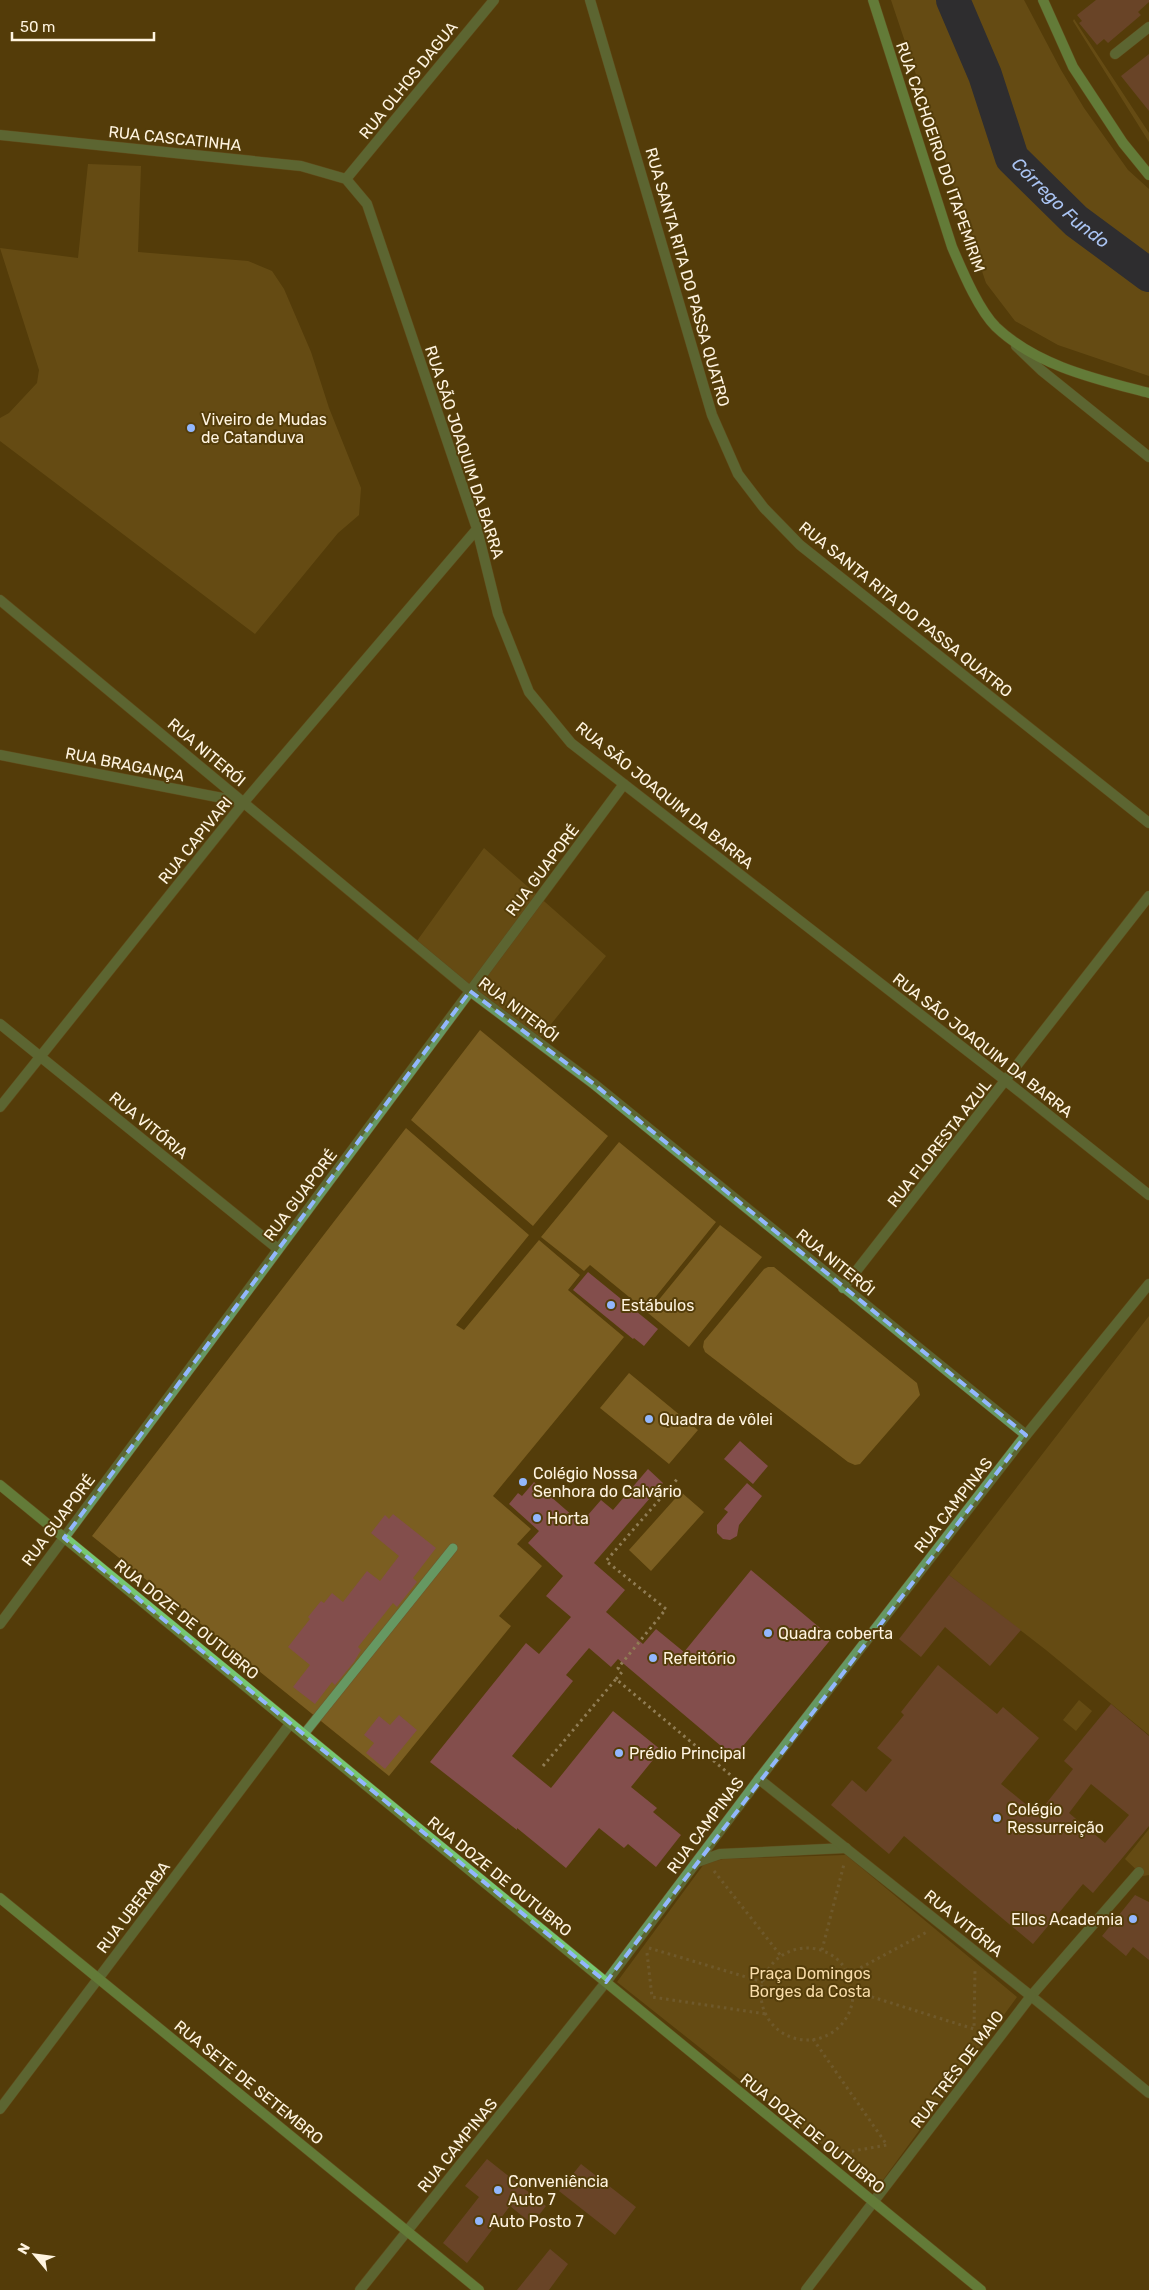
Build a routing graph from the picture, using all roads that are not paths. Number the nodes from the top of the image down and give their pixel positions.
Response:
1 (494, 0) edge
2 (590, 0) edge
3 (873, 0) edge
4 (1043, 0) edge
5 (1149, 27) edge
6 (1115, 54) dead end
7 (0, 135) edge
8 (1149, 175) edge
9 (346, 179) junction
10 (995, 326) junction
11 (1149, 393) edge
12 (1149, 457) edge
13 (477, 529) junction
14 (0, 600) edge
15 (0, 755) edge
16 (624, 784) junction
17 (244, 802) junction
18 (1149, 823) edge
19 (1149, 896) edge
20 (470, 991) junction
21 (0, 1024) edge
22 (41, 1057) junction
23 (1006, 1081) junction
24 (0, 1107) edge
25 (1149, 1195) edge
26 (278, 1249) junction
27 (1149, 1284) edge
28 (843, 1288) junction
29 (1026, 1435) junction
30 (0, 1485) edge
31 (64, 1538) junction
32 (453, 1548) dead end
33 (0, 1624) edge
34 (290, 1724) junction
35 (304, 1734) junction
36 (759, 1779) junction
37 (846, 1848) junction
38 (697, 1862) junction
39 (1138, 1872) dead end
40 (0, 1898) edge
41 (98, 1978) junction
42 (606, 1982) junction
43 (1031, 1996) junction
44 (1149, 2093) edge
45 (0, 2109) edge
46 (874, 2202) junction
47 (407, 2232) junction
48 (360, 2290) edge
49 (479, 2290) edge
50 (806, 2290) edge
51 (981, 2290) edge

1 - 9 street, RUA OLHOS DAGUA
2 - 18 street, RUA SANTA RITA DO PASSA QUATRO
3 - 10 main road, RUA CACHOEIRO DO ITAPEMIRIM
4 - 8 main road
5 - 6 street
7 - 9 street, RUA CASCATINHA
9 - 13 street, RUA SÃO JOAQUIM DA BARRA
10 - 11 main road
10 - 12 street, RUA CACHOEIRO DO ITAPEMIRIM
13 - 16 street, RUA SÃO JOAQUIM DA BARRA
13 - 17 street, RUA CAPIVARI
14 - 17 street, RUA NITERÓI
15 - 17 street, RUA BRAGANÇA
16 - 20 street, RUA GUAPORÉ
16 - 23 street, RUA SÃO JOAQUIM DA BARRA
17 - 20 street, RUA NITERÓI
17 - 22 street, RUA CAPIVARI
19 - 23 street, RUA FLORESTA AZUL
20 - 26 street, RUA GUAPORÉ
20 - 28 street, RUA NITERÓI
21 - 22 street, RUA VITÓRIA
22 - 24 street, RUA CAPIVARI
22 - 26 street, RUA VITÓRIA
23 - 25 street, RUA SÃO JOAQUIM DA BARRA
23 - 28 street, RUA FLORESTA AZUL
26 - 31 street, RUA GUAPORÉ
27 - 29 street, RUA CAMPINAS
28 - 29 street, RUA NITERÓI
29 - 36 street, RUA CAMPINAS
30 - 31 main road, RUA DOZE DE OUTUBRO
31 - 33 street, RUA GUAPORÉ
31 - 34 main road, RUA DOZE DE OUTUBRO
32 - 35 lane
34 - 35 main road, RUA DOZE DE OUTUBRO
34 - 41 street, RUA UBERABA
35 - 42 main road, RUA DOZE DE OUTUBRO
36 - 37 street, RUA VITÓRIA
36 - 38 street, RUA CAMPINAS
37 - 38 street
37 - 43 street, RUA VITÓRIA
38 - 42 street, RUA CAMPINAS
39 - 43 street, RUA TRÊS DE MAIO
40 - 41 main road, RUA SETE DE SETEMBRO
41 - 45 street, RUA UBERABA
41 - 47 main road, RUA SETE DE SETEMBRO
42 - 46 main road, RUA DOZE DE OUTUBRO
42 - 47 street, RUA CAMPINAS
43 - 44 street, RUA VITÓRIA
43 - 46 street, RUA TRÊS DE MAIO
46 - 50 street, RUA TRÊS DE MAIO
46 - 51 main road, RUA DOZE DE OUTUBRO
47 - 48 street, RUA CAMPINAS
47 - 49 main road, RUA SETE DE SETEMBRO

